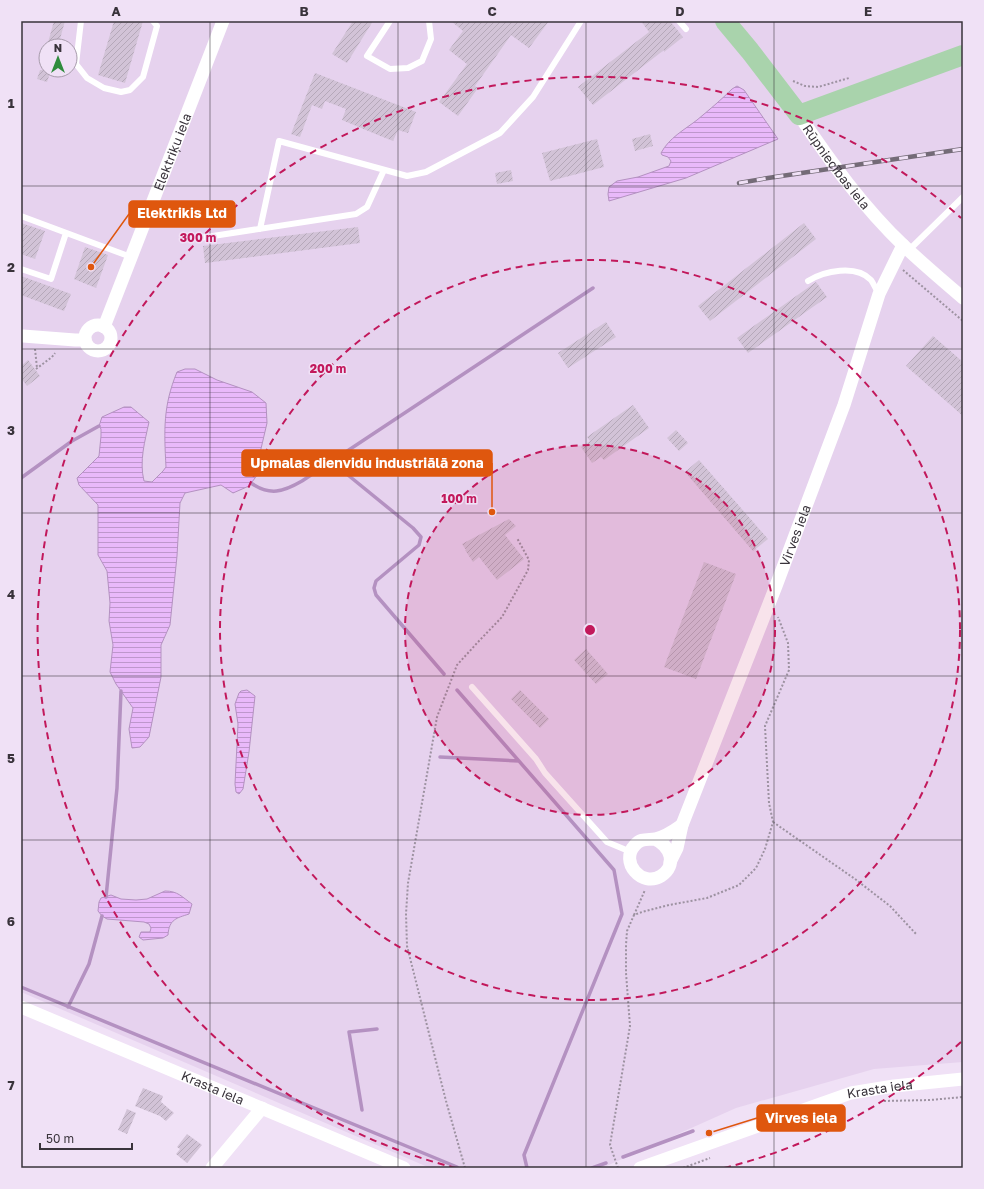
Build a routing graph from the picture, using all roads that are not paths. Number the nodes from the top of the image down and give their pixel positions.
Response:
1 (81, 21) edge
2 (153, 21) edge
3 (223, 21) edge
4 (390, 21) edge
5 (429, 21) edge
6 (581, 21) edge
7 (680, 21) edge
8 (725, 21) edge
9 (686, 29) dead end
10 (963, 54) edge
11 (799, 115) junction
12 (384, 170) junction
13 (963, 197) edge
14 (21, 216) edge
15 (260, 229) junction
16 (66, 233) junction
17 (200, 238) dead end
18 (906, 248) junction
19 (131, 256) junction
20 (21, 269) edge
21 (808, 281) dead end
22 (879, 294) junction
23 (963, 298) edge
24 (104, 327) junction
25 (22, 336) edge
26 (85, 340) junction
27 (472, 687) dead end
28 (682, 825) junction
29 (655, 839) junction
30 (631, 852) junction
31 (670, 862) junction
32 (21, 1007) edge
33 (963, 1079) edge
34 (262, 1108) junction
35 (212, 1168) edge
36 (404, 1168) edge
37 (640, 1168) edge

1 - 2 lane
3 - 19 street, Elektriķu iela
4 - 5 lane
6 - 12 lane
7 - 9 lane
8 - 11 main road, Rūpniecības iela
10 - 11 main road
11 - 18 street, Rūpniecības iela
12 - 15 lane
12 - 15 lane
13 - 18 lane
14 - 16 lane
15 - 17 lane
16 - 19 lane
16 - 20 lane
18 - 22 street, Virves iela
18 - 23 street, Rūpniecības iela
19 - 24 street, Elektriķu iela
21 - 22 lane
22 - 28 street, Virves iela
24 - 26 street
24 - 26 street
25 - 26 street
27 - 30 lane
28 - 29 street
28 - 31 street, Virves iela
29 - 30 street
29 - 31 street
30 - 31 street, Virves iela
32 - 34 street, Krasta iela
33 - 37 street, Krasta iela
34 - 35 street
34 - 36 street, Krasta iela

